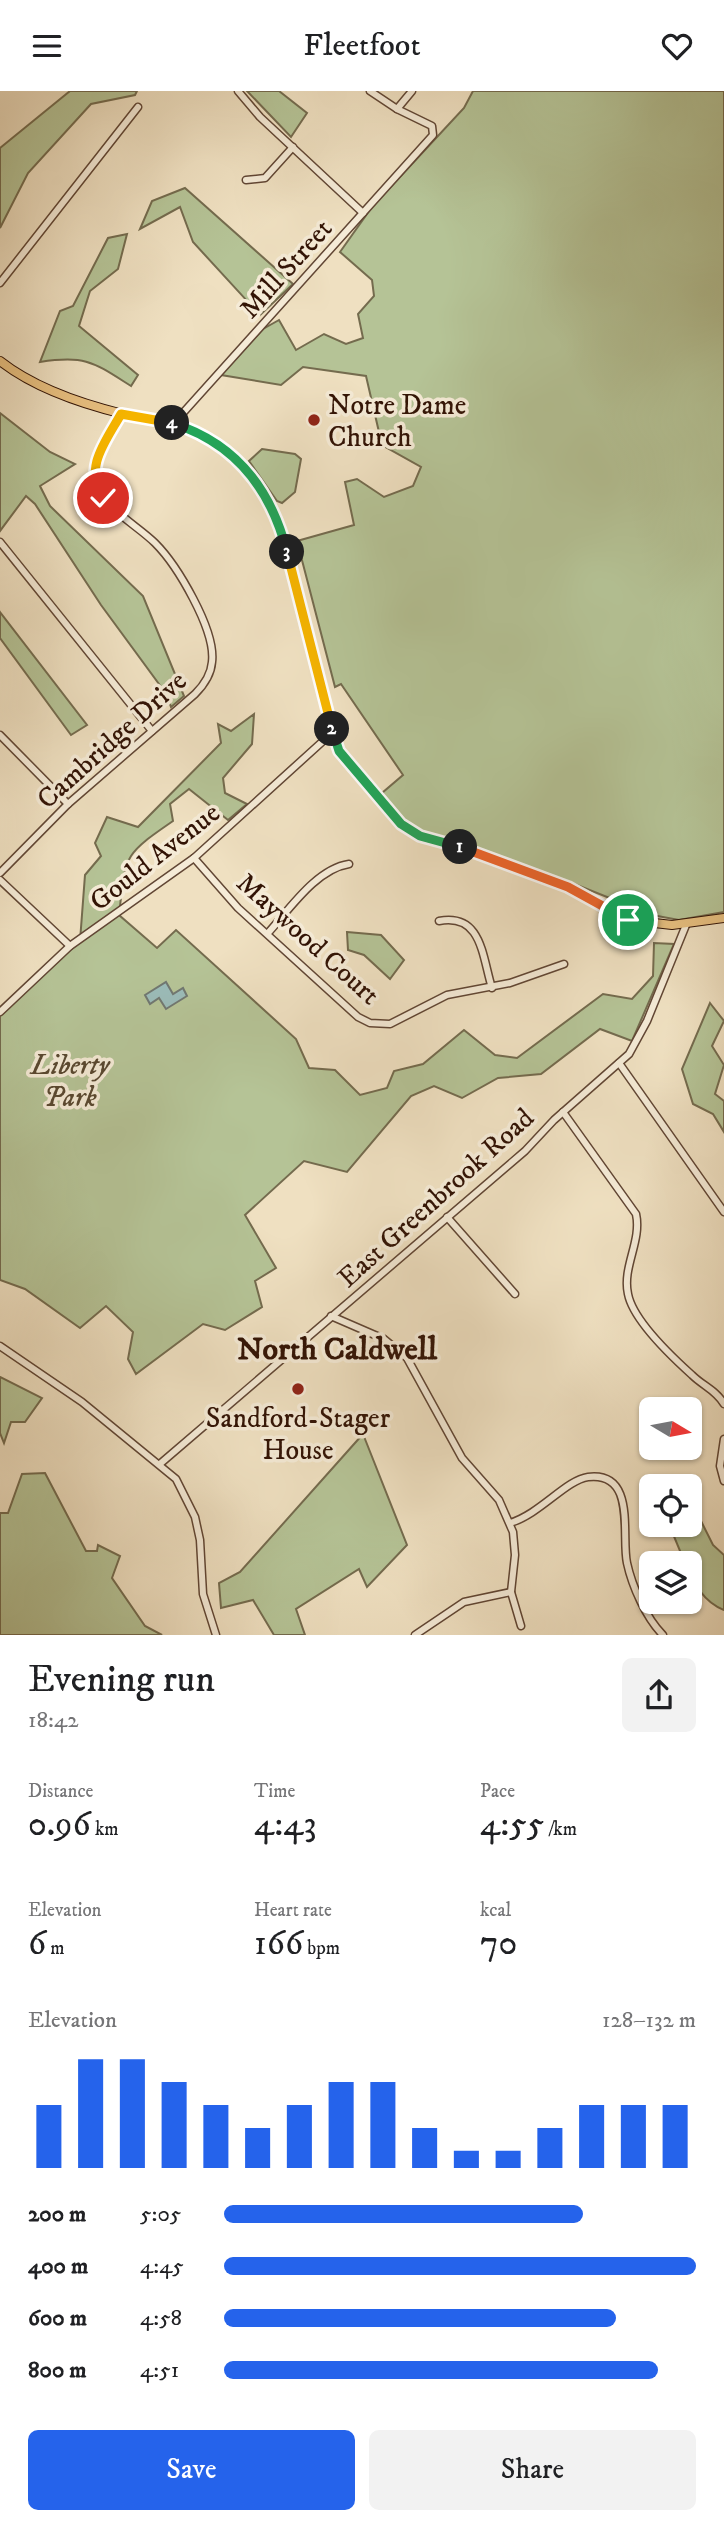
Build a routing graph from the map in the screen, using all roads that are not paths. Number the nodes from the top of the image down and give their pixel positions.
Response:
1 (238, 91) edge
2 (370, 91) edge
3 (412, 91) edge
4 (138, 107) dead end
5 (397, 109) junction
6 (293, 147) junction
7 (246, 180) dead end
8 (363, 213) junction
9 (0, 283) edge
10 (0, 362) edge
11 (121, 414) junction
12 (173, 424) junction
13 (0, 542) edge
14 (152, 731) junction
15 (333, 733) junction
16 (0, 735) edge
17 (68, 804) junction
18 (194, 857) junction
19 (349, 864) dead end
20 (0, 873) edge
21 (0, 880) edge
22 (724, 918) edge
23 (439, 921) dead end
24 (686, 925) junction
25 (268, 933) junction
26 (69, 946) junction
27 (564, 964) dead end
28 (492, 988) junction
29 (0, 1012) edge
30 (619, 1063) junction
31 (563, 1112) junction
32 (724, 1212) edge
33 (447, 1217) junction
34 (515, 1294) dead end
35 (331, 1316) junction
36 (0, 1346) edge
37 (724, 1404) edge
38 (724, 1439) edge
39 (161, 1463) junction
40 (724, 1481) edge
41 (510, 1523) junction
42 (511, 1592) junction
43 (521, 1626) dead end
44 (659, 1634) edge
45 (216, 1635) edge
46 (415, 1635) edge

1 - 6 street
2 - 5 street
3 - 5 street
4 - 9 street
5 - 8 street, Mill Street
6 - 7 street
6 - 8 street
8 - 12 street, Mill Street
10 - 11 main road
11 - 12 main road
11 - 14 street, Cambridge Drive
12 - 15 main road
13 - 14 street
14 - 17 street, Cambridge Drive
15 - 18 street, Gould Avenue
15 - 24 main road
16 - 17 street
17 - 20 street, Cambridge Drive
18 - 25 street, Maywood Court
18 - 26 street, Gould Avenue
19 - 25 street
21 - 26 street
22 - 24 main road
23 - 28 street
24 - 30 street, East Greenbrook Road
25 - 28 street, Maywood Court
26 - 29 street, Gould Avenue
27 - 28 street, Maywood Court
30 - 31 street, East Greenbrook Road
30 - 32 street
31 - 33 street, East Greenbrook Road
31 - 37 street
33 - 34 street
33 - 35 street, East Greenbrook Road
35 - 39 street, East Greenbrook Road
35 - 41 street
36 - 39 street
38 - 40 street
39 - 45 street
41 - 42 street
41 - 44 street
42 - 43 street
42 - 46 street

